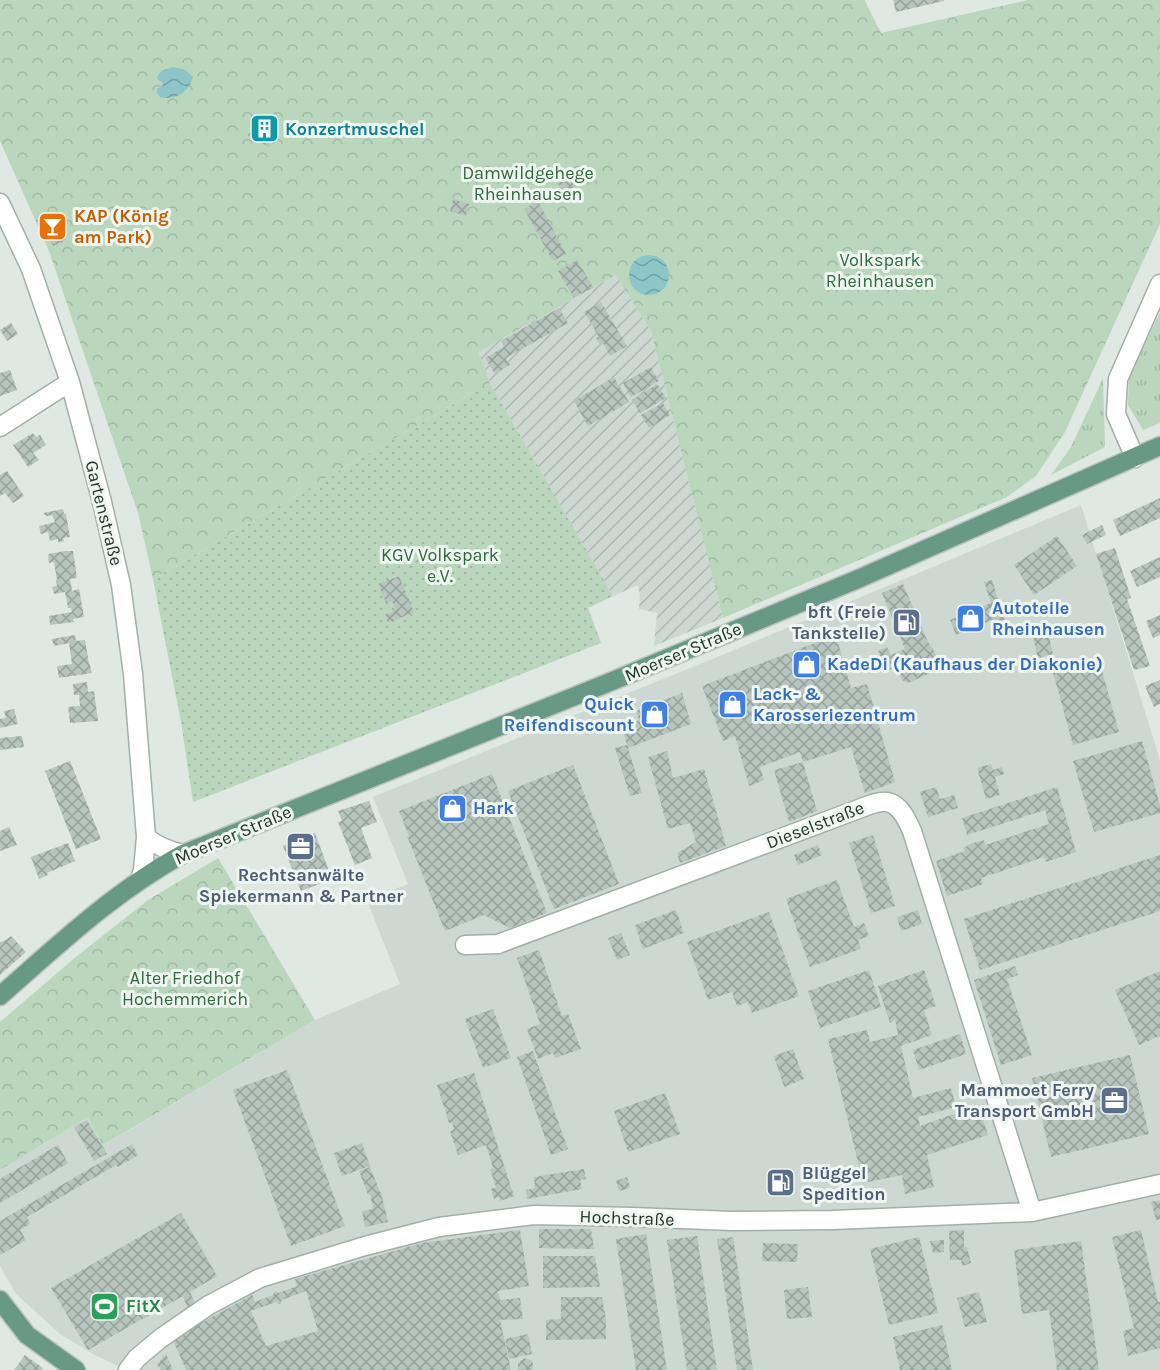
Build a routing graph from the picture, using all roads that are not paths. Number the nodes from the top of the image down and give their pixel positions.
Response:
1 (0, 203) edge
2 (1160, 284) edge
3 (70, 382) junction
4 (0, 427) edge
5 (1160, 446) edge
6 (1135, 458) junction
7 (146, 837) junction
8 (183, 854) junction
9 (140, 880) junction
10 (465, 945) dead end
11 (0, 996) edge
12 (1160, 1184) edge
13 (1032, 1212) junction
14 (0, 1300) edge
15 (76, 1370) edge
16 (128, 1370) edge

1 - 3 street, Gartenstraße
2 - 6 street
3 - 4 street
3 - 7 street, Gartenstraße
5 - 6 main road, Moerser Straße
6 - 8 main road, Moerser Straße
7 - 8 street
7 - 9 street, Gartenstraße
8 - 9 main road, Moerser Straße
9 - 11 main road, Moerser Straße
10 - 13 street, Dieselstraße
12 - 13 street, Hochstraße
13 - 16 street, Hochstraße
14 - 15 main road

